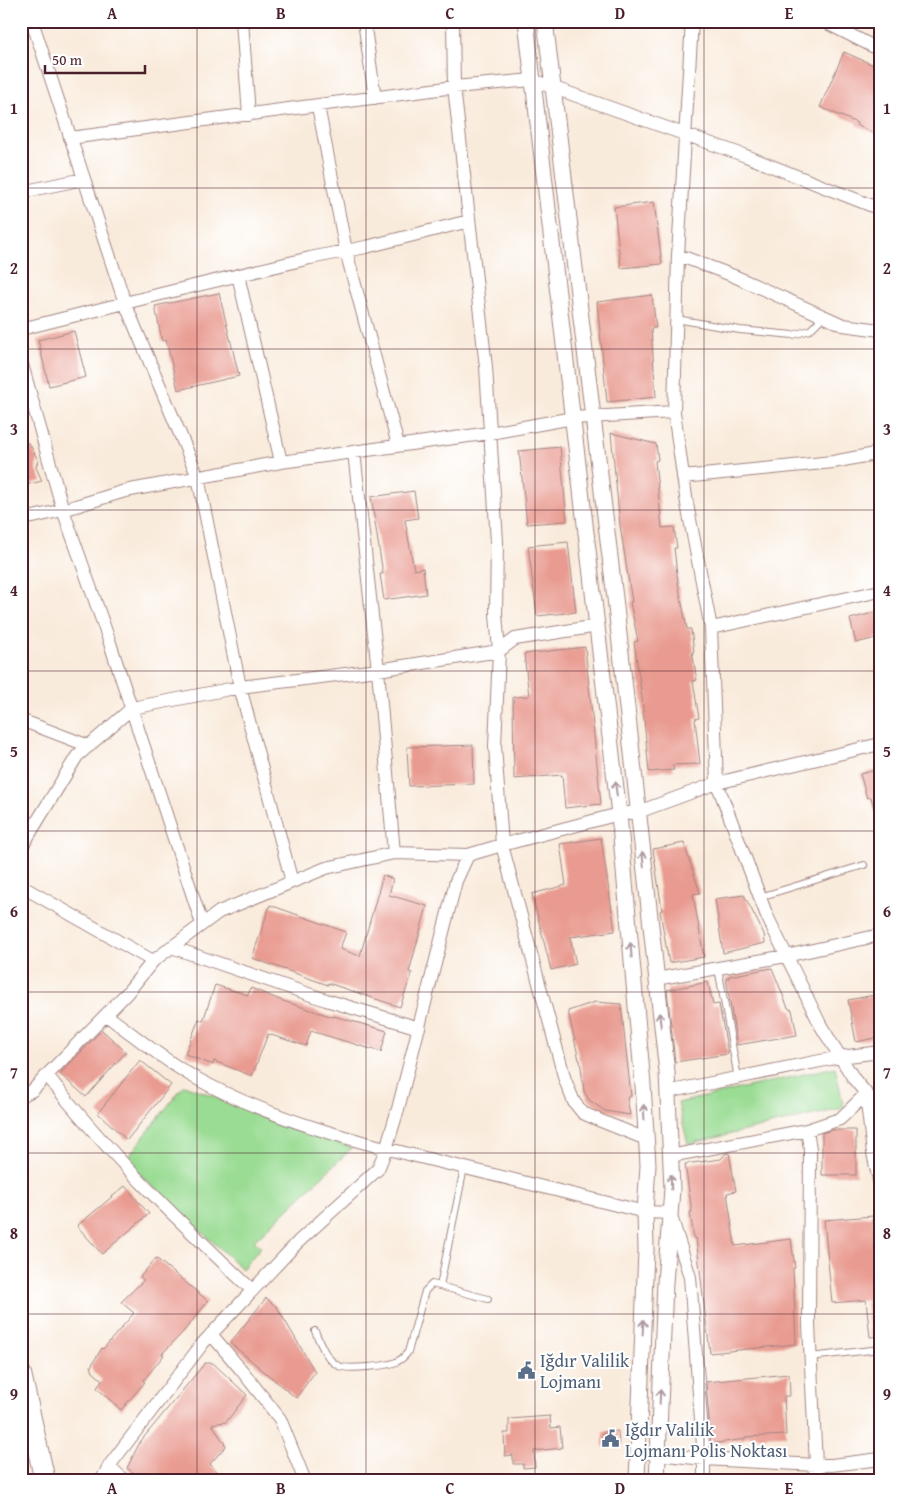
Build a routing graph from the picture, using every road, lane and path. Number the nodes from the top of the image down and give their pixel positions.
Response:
1 (32, 21) edge
2 (242, 21) edge
3 (364, 21) edge
4 (453, 21) edge
5 (526, 21) edge
6 (545, 21) edge
7 (692, 21) edge
8 (823, 21) edge
9 (880, 50) edge
10 (532, 80) junction
11 (552, 86) junction
12 (454, 87) junction
13 (375, 98) junction
14 (318, 106) junction
15 (249, 115) junction
16 (685, 135) junction
17 (70, 138) junction
18 (84, 178) junction
19 (21, 192) edge
20 (880, 210) edge
21 (469, 221) junction
22 (346, 251) junction
23 (678, 255) junction
24 (238, 275) junction
25 (125, 303) junction
26 (822, 315) junction
27 (676, 319) junction
28 (21, 329) edge
29 (880, 330) edge
30 (21, 362) edge
31 (674, 412) junction
32 (594, 417) junction
33 (573, 418) junction
34 (490, 433) junction
35 (398, 446) junction
36 (354, 452) junction
37 (880, 453) edge
38 (281, 462) junction
39 (683, 477) junction
40 (198, 478) junction
41 (63, 510) junction
42 (21, 518) edge
43 (880, 591) edge
44 (598, 626) junction
45 (711, 628) junction
46 (499, 651) junction
47 (378, 670) junction
48 (240, 687) junction
49 (132, 708) junction
50 (21, 720) edge
51 (880, 744) edge
52 (89, 746) junction
53 (717, 783) junction
54 (638, 812) junction
55 (619, 814) junction
56 (502, 845) junction
57 (21, 848) edge
58 (394, 853) junction
59 (468, 855) junction
60 (864, 865) dead end
61 (292, 882) junction
62 (21, 886) edge
63 (760, 897) junction
64 (202, 924) junction
65 (880, 935) edge
66 (171, 948) junction
67 (786, 956) junction
68 (153, 961) junction
69 (718, 968) junction
70 (656, 979) junction
71 (106, 1014) junction
72 (419, 1028) junction
73 (880, 1052) edge
74 (840, 1057) junction
75 (47, 1075) junction
76 (738, 1078) junction
77 (667, 1092) junction
78 (866, 1094) junction
79 (21, 1096) edge
80 (880, 1110) edge
81 (807, 1130) junction
82 (646, 1139) junction
83 (386, 1149) junction
84 (670, 1156) junction
85 (464, 1168) junction
86 (880, 1185) edge
87 (645, 1212) junction
88 (670, 1214) junction
89 (440, 1286) junction
90 (252, 1290) junction
91 (488, 1299) dead end
92 (315, 1332) dead end
93 (211, 1334) junction
94 (880, 1349) edge
95 (810, 1357) junction
96 (21, 1374) edge
97 (638, 1452) junction
98 (657, 1455) junction
99 (704, 1459) junction
100 (880, 1459) edge
101 (816, 1465) junction
102 (109, 1466) junction
103 (45, 1481) edge
104 (100, 1481) edge
105 (125, 1481) edge
106 (305, 1481) edge
107 (638, 1481) edge
108 (657, 1481) edge
109 (704, 1481) edge
110 (814, 1481) edge

1 - 17 street
2 - 15 street
3 - 13 street
4 - 12 street
5 - 10 street
6 - 11 street
7 - 16 street
8 - 9 street
10 - 11 street
10 - 12 street
10 - 33 street
11 - 16 street
11 - 32 street
12 - 13 street
12 - 21 street
13 - 14 street
14 - 15 street
14 - 22 street
15 - 17 street
16 - 20 street
16 - 23 street
17 - 18 street
18 - 19 street
18 - 25 street
21 - 22 street
21 - 34 street
22 - 24 street
22 - 35 street
23 - 26 street
23 - 27 street
24 - 25 street
24 - 38 street
25 - 28 street
25 - 40 street
26 - 27 lane
26 - 29 street
27 - 31 street
30 - 41 street
31 - 32 street
31 - 39 street
32 - 33 street
32 - 54 street
33 - 34 street
33 - 44 street
34 - 35 street
34 - 46 street
35 - 36 street
36 - 38 street
36 - 47 street
37 - 39 street
38 - 40 street
39 - 45 street
40 - 41 street
40 - 48 street
41 - 42 street
41 - 49 street
43 - 45 street
44 - 46 street
55 -> 44 street
45 - 53 street
46 - 47 street
46 - 56 street
47 - 48 street
47 - 58 street
48 - 49 street
48 - 61 street
49 - 52 street
49 - 64 street
50 - 52 street
51 - 53 street
52 - 57 street
53 - 54 street
53 - 63 street
54 - 55 street
70 -> 54 street
55 - 56 street
82 -> 55 street
56 - 59 street
56 - 82 street
58 - 59 street
58 - 61 street
59 - 72 street
60 - 63 lane
61 - 64 street
62 - 68 street
63 - 67 street
64 - 66 street
65 - 67 street
66 - 68 street
66 - 72 street
67 - 69 street
67 - 74 street
68 - 71 street
69 - 70 street
69 - 76 lane
77 -> 70 street
71 - 75 street
71 - 83 street
72 - 83 street
73 - 74 street
74 - 76 street
74 - 78 street
75 - 79 street
75 - 90 street
76 - 77 street
77 - 84 street
78 - 80 street
78 - 81 street
78 - 86 street
81 - 84 street
81 - 95 street
82 - 87 street
83 - 85 street
83 - 90 street
88 -> 84 street
85 - 87 street
85 - 89 lane
87 - 88 street
97 -> 87 street
98 -> 88 street
88 - 99 street
89 - 91 lane
89 - 92 lane
90 - 93 street
93 - 102 street
93 - 106 street
94 - 95 lane
95 - 101 street
96 - 103 highway
97 - 98 street
97 - 107 street
98 - 99 street
98 - 108 street
99 - 101 street
99 - 109 street
100 - 101 street
101 - 110 street
102 - 104 street
102 - 105 street

